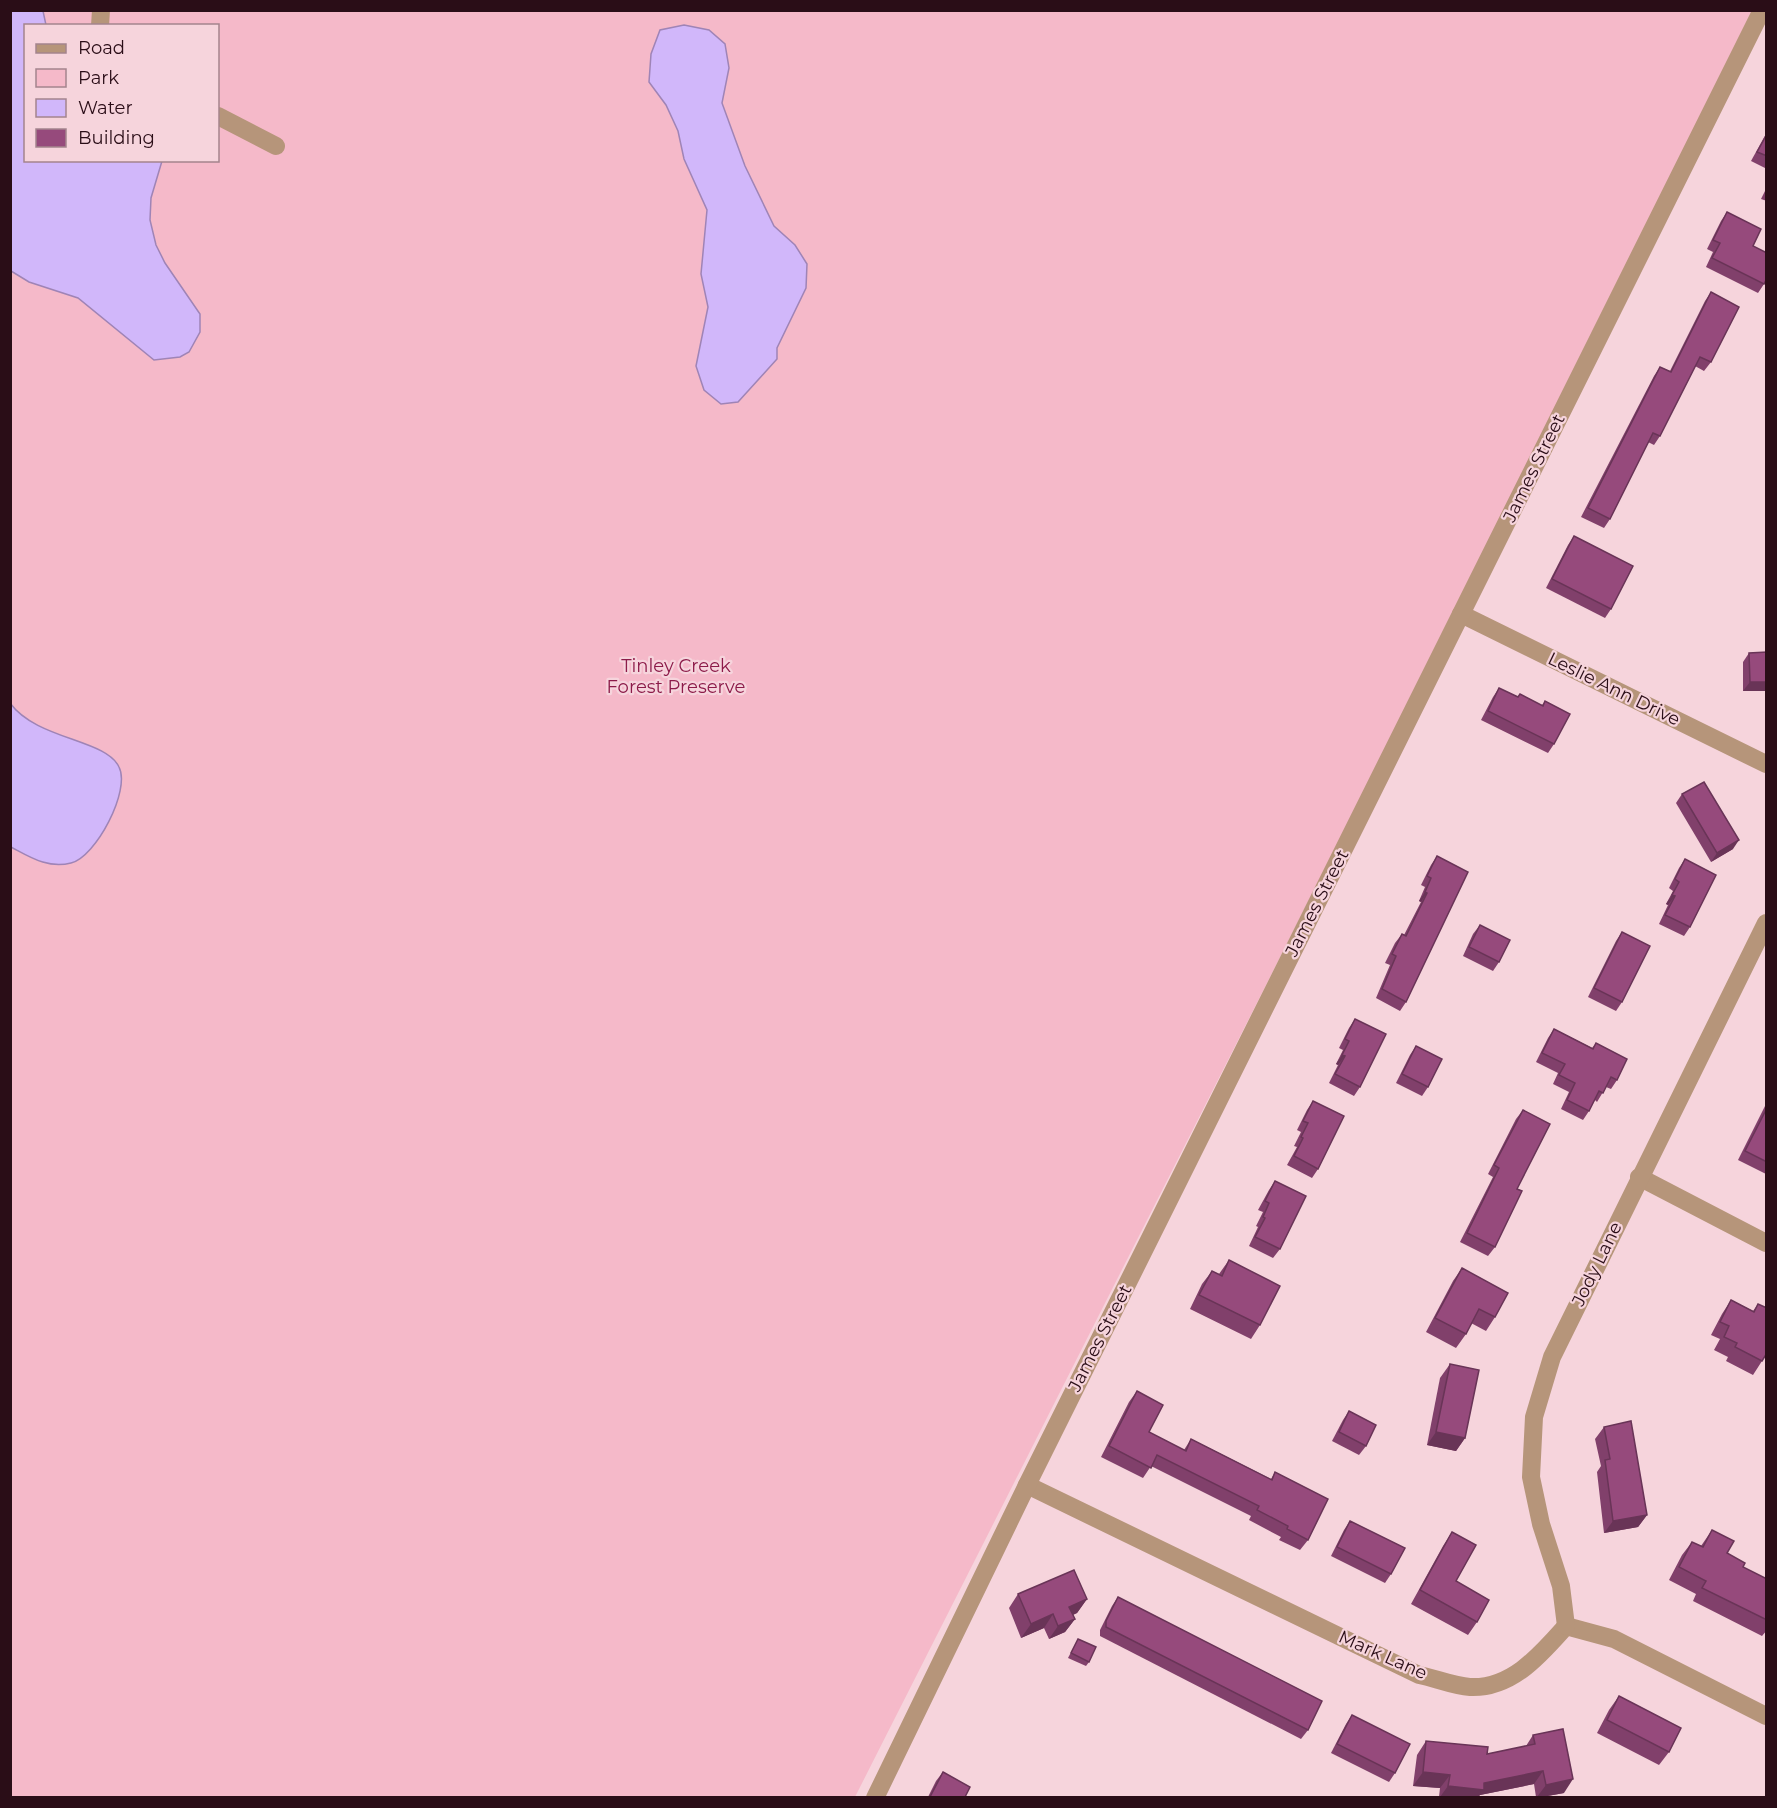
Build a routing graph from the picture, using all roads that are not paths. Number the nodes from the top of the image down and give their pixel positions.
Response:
1 (1762, 10) edge
2 (219, 117) edge
3 (276, 146) dead end
4 (1461, 614) junction
5 (1767, 764) edge
6 (1767, 923) edge
7 (1639, 1177) junction
8 (1767, 1243) edge
9 (1028, 1485) junction
10 (1566, 1626) junction
11 (1767, 1716) edge
12 (875, 1797) edge

1 - 4 street, James Street
2 - 3 street
4 - 5 street, Leslie Ann Drive
4 - 9 street, James Street
6 - 7 street, Jody Lane
7 - 8 street
7 - 10 street, Jody Lane
9 - 10 street, Mark Lane
9 - 12 street, James Street
10 - 11 street

